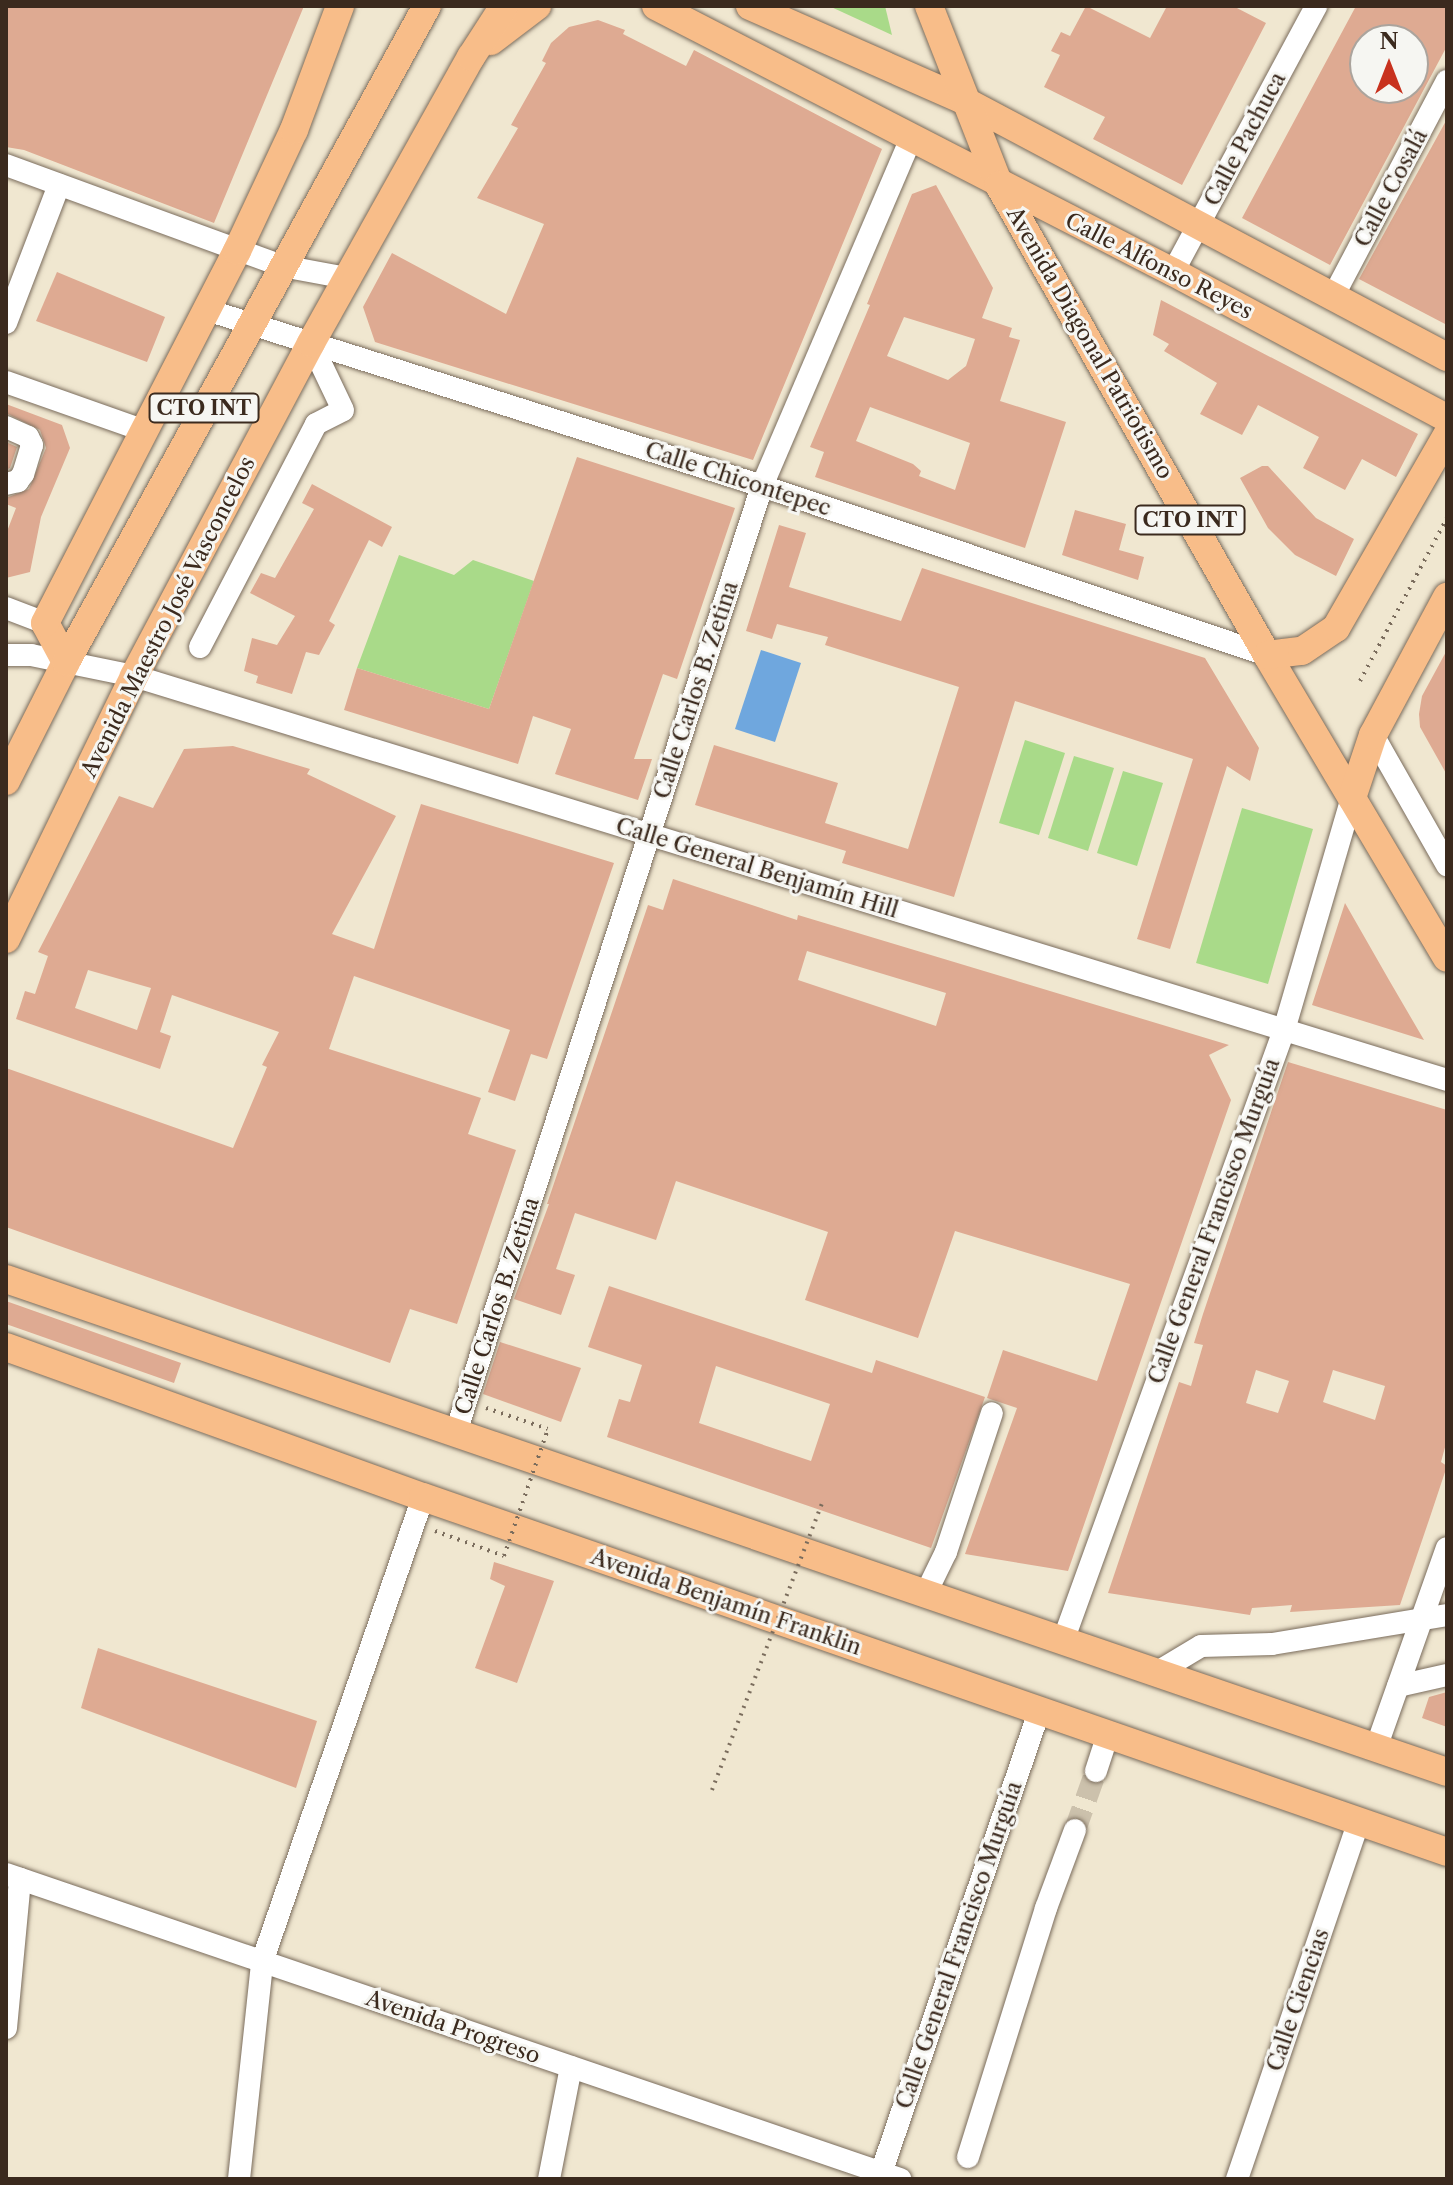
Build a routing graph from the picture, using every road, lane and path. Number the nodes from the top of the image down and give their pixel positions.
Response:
1 (340, 6) edge
2 (427, 6) edge
3 (504, 6) edge
4 (537, 6) edge
5 (656, 6) edge
6 (750, 6) edge
7 (929, 6) edge
8 (1316, 6) edge
9 (471, 57) junction
10 (1447, 81) edge
11 (963, 100) junction
12 (911, 139) junction
13 (6, 165) edge
14 (59, 185) junction
15 (999, 185) junction
16 (1200, 225) junction
17 (237, 251) junction
18 (282, 266) junction
19 (1173, 272) junction
20 (347, 278) junction
21 (1334, 295) junction
22 (207, 310) junction
23 (6, 323) edge
24 (250, 324) junction
25 (311, 343) junction
26 (1447, 357) edge
27 (6, 382) edge
28 (1447, 418) edge
29 (6, 427) edge
30 (145, 431) junction
31 (1447, 435) edge
32 (6, 484) edge
33 (762, 486) junction
34 (1447, 518) edge
35 (1447, 597) edge
36 (6, 608) edge
37 (45, 623) junction
38 (200, 647) dead end
39 (6, 655) edge
40 (1267, 655) junction
41 (66, 662) junction
42 (134, 676) junction
43 (1360, 681) dead end
44 (1373, 735) junction
45 (6, 781) edge
46 (1352, 798) junction
47 (650, 835) junction
48 (1447, 865) edge
49 (6, 939) edge
50 (1447, 958) edge
51 (1284, 1030) junction
52 (1447, 1080) edge
53 (6, 1279) edge
54 (6, 1347) edge
55 (466, 1402) junction
56 (992, 1413) dead end
57 (455, 1435) junction
58 (822, 1504) dead end
59 (419, 1511) junction
60 (1447, 1548) edge
61 (925, 1595) junction
62 (1447, 1615) edge
63 (1422, 1619) junction
64 (1063, 1641) junction
65 (1156, 1673) junction
66 (1447, 1675) edge
67 (1398, 1686) junction
68 (1039, 1711) junction
69 (1108, 1735) junction
70 (1376, 1748) junction
71 (1096, 1771) tunnel mouth
72 (1447, 1772) edge
73 (712, 1790) dead end
74 (1359, 1821) junction
75 (1075, 1830) tunnel mouth
76 (1447, 1852) edge
77 (13, 1877) edge
78 (262, 1962) junction
79 (6, 2028) edge
80 (571, 2067) junction
81 (968, 2157) dead end
82 (887, 2177) edge
83 (239, 2179) edge
84 (549, 2179) edge
85 (1237, 2179) edge

1 - 17 main road, CTO INT
2 - 18 main road, CTO INT
3 - 9 main road, Avenida Maestro José Vasconcelos / CTO INT
4 - 9 main road
5 - 12 main road, Calle Alfonso Reyes
6 - 11 main road
7 - 11 main road, Avenida Diagonal Patriotismo / CTO INT
8 - 16 street, Calle Pachuca
9 - 20 main road, Avenida Maestro José Vasconcelos / CTO INT
10 - 21 street, Calle Cosalá
11 - 15 main road, Avenida Diagonal Patriotismo / CTO INT
11 - 16 main road
12 - 15 main road, Calle Alfonso Reyes
12 - 33 street, Calle Carlos B. Zetina
13 - 14 street
14 - 17 street
14 - 23 street
15 - 19 main road, Calle Alfonso Reyes
15 - 40 main road, Avenida Diagonal Patriotismo / CTO INT
16 - 19 street, Calle Pachuca
16 - 21 main road
17 - 18 street
17 - 22 main road, CTO INT
18 - 20 street
18 - 24 main road, CTO INT
19 - 28 main road, Calle Alfonso Reyes
20 - 25 main road, Avenida Maestro José Vasconcelos / CTO INT
21 - 26 main road
22 - 24 street, Calle Chicontepec
22 - 30 main road, CTO INT
24 - 25 street, Calle Chicontepec
24 - 41 main road, CTO INT
25 - 33 street, Calle Chicontepec
25 - 38 street
25 - 42 main road, Avenida Maestro José Vasconcelos / CTO INT
27 - 30 street
29 - 32 street
30 - 37 main road, CTO INT
31 - 40 main road
33 - 40 street, Calle Chicontepec
33 - 47 street, Calle Carlos B. Zetina
34 - 43 path
35 - 44 main road
36 - 37 street
37 - 41 main road
39 - 41 street, Calle General Benjamín Hill
40 - 46 main road, Avenida Diagonal Patriotismo / CTO INT
41 - 42 street, Calle General Benjamín Hill
41 - 45 main road, CTO INT
42 - 47 street, Calle General Benjamín Hill
42 - 49 main road, Avenida Maestro José Vasconcelos / CTO INT
44 - 46 main road
44 - 48 street
46 - 50 main road, Avenida Diagonal Patriotismo / CTO INT
46 - 51 street, Calle General Francisco Murguía
47 - 51 street, Calle General Benjamín Hill
47 - 55 street, Calle Carlos B. Zetina
51 - 52 street, Calle General Benjamín Hill
51 - 64 street, Calle General Francisco Murguía
53 - 57 main road
54 - 59 main road, Avenida Benjamín Franklin
55 - 57 street, Calle Carlos B. Zetina
55 - 59 path, bridge
56 - 61 street
57 - 61 main road
58 - 73 path, bridge
59 - 68 main road, Avenida Benjamín Franklin
59 - 78 street
60 - 63 street
61 - 64 main road
62 - 63 street
63 - 65 street
63 - 67 street
64 - 65 main road
65 - 70 main road
66 - 67 street
67 - 70 street
68 - 69 main road, Avenida Benjamín Franklin
68 - 82 street, Calle General Francisco Murguía
69 - 71 street
69 - 74 main road, Avenida Benjamín Franklin
70 - 72 main road
74 - 76 main road, Avenida Benjamín Franklin
74 - 85 street, Calle Ciencias
75 - 81 street
77 - 78 street, Avenida Progreso
77 - 79 street
78 - 80 street, Avenida Progreso
78 - 83 street
80 - 82 street, Avenida Progreso
80 - 84 street

